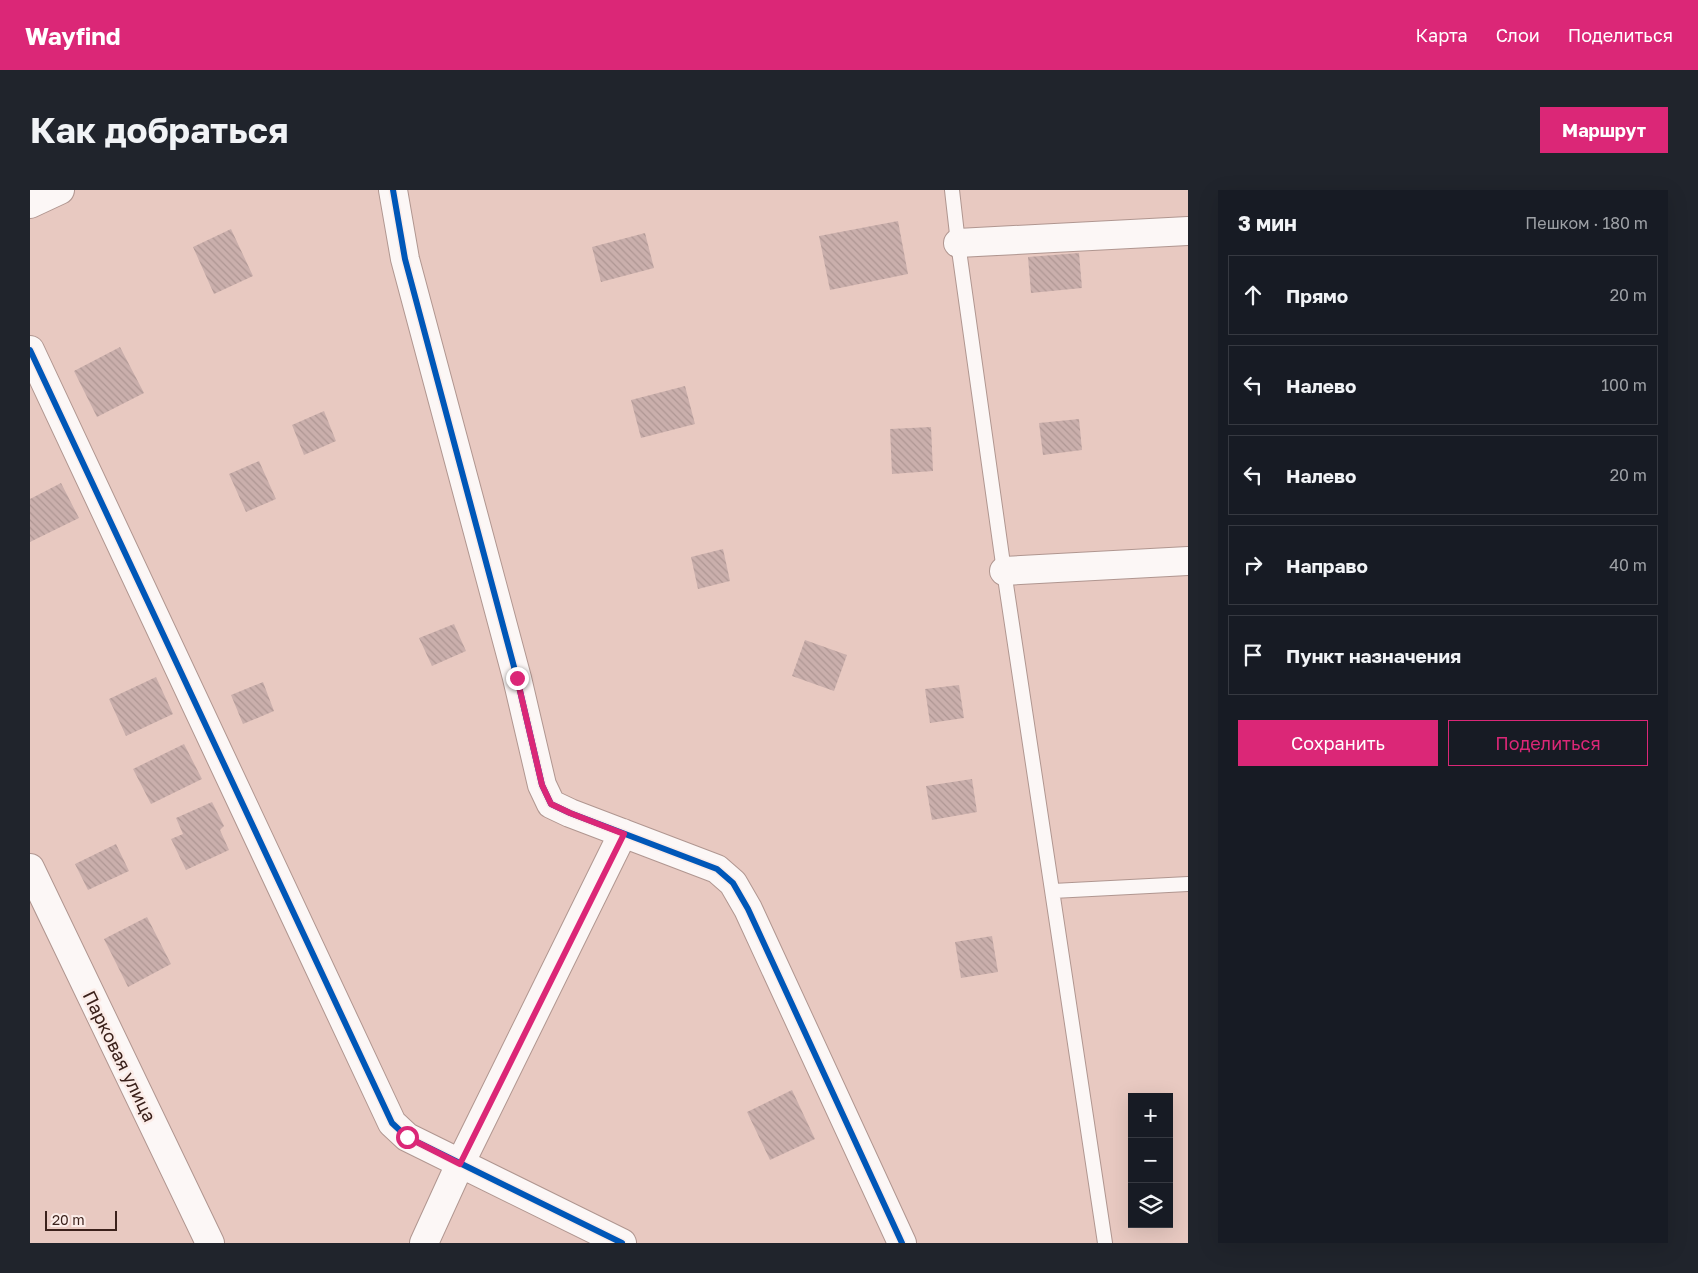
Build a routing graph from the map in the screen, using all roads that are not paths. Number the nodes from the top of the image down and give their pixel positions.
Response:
1 (60, 190) edge
2 (393, 190) edge
3 (952, 190) edge
4 (30, 204) edge
5 (1188, 231) edge
6 (958, 243) junction
7 (30, 350) edge
8 (1188, 561) edge
9 (1004, 571) junction
10 (624, 834) junction
11 (30, 868) edge
12 (1188, 884) edge
13 (1052, 891) junction
14 (460, 1164) junction
15 (210, 1243) edge
16 (424, 1243) edge
17 (622, 1243) edge
18 (902, 1243) edge
19 (1105, 1243) edge

1 - 4 street
2 - 10 street
3 - 6 lane
5 - 6 street
6 - 9 lane
7 - 14 street
8 - 9 street
9 - 13 lane
10 - 14 street
10 - 18 street
11 - 15 street, Парковая улица
12 - 13 lane
13 - 19 lane
14 - 16 street
14 - 17 street

